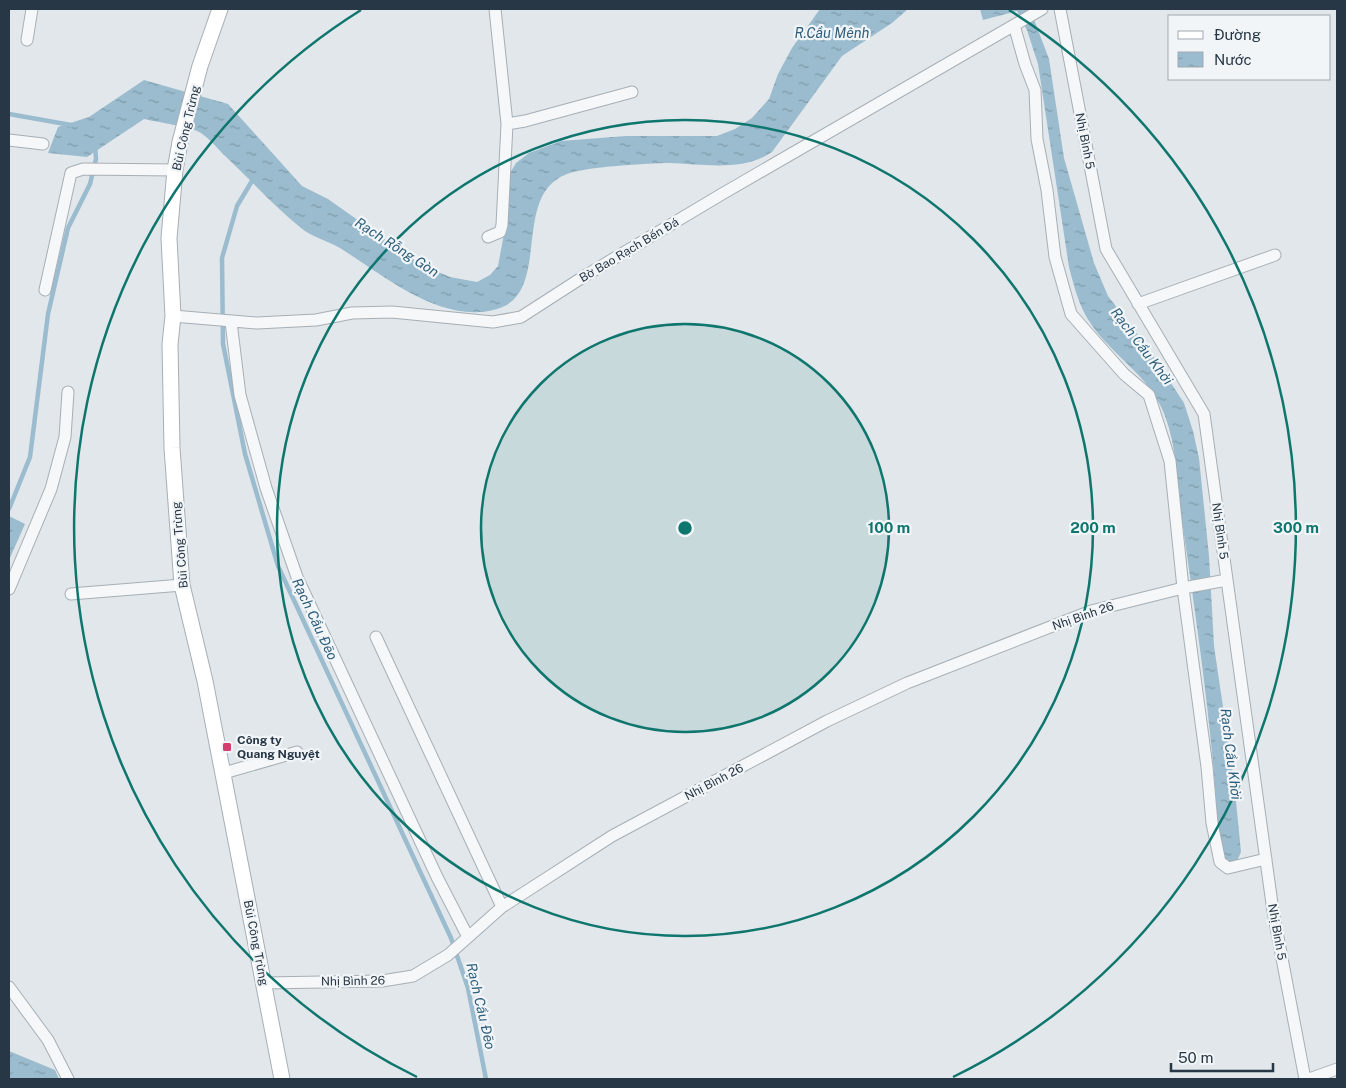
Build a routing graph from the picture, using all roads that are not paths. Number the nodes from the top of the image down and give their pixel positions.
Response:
1 (32, 9) edge
2 (220, 9) edge
3 (495, 9) edge
4 (1060, 9) edge
5 (1038, 10) edge
6 (1017, 23) junction
7 (27, 40) dead end
8 (632, 92) dead end
9 (507, 124) junction
10 (9, 140) edge
11 (43, 144) dead end
12 (175, 170) junction
13 (488, 237) dead end
14 (1275, 255) dead end
15 (45, 290) dead end
16 (1138, 304) junction
17 (172, 316) junction
18 (228, 322) junction
19 (68, 392) dead end
20 (1222, 580) junction
21 (182, 585) junction
22 (1186, 587) junction
23 (9, 589) edge
24 (71, 594) dead end
25 (376, 637) dead end
26 (297, 752) dead end
27 (224, 773) junction
28 (1266, 859) junction
29 (502, 907) junction
30 (465, 940) junction
31 (264, 983) junction
32 (9, 987) edge
33 (1337, 1069) edge
34 (68, 1079) edge
35 (282, 1079) edge
36 (1305, 1079) edge
37 (1309, 1079) edge

1 - 7 street
2 - 12 street, Bùi Công Trừng
3 - 9 street
4 - 16 street, Nhị Bình 5
5 - 6 street, Bờ Bao Rạch Bến Đá
6 - 18 street, Bờ Bao Rạch Bến Đá
6 - 22 street
8 - 9 street
9 - 13 street
10 - 11 street
12 - 15 street
12 - 17 street, Bùi Công Trừng
14 - 16 street
16 - 20 street, Nhị Bình 5
17 - 18 street, Bờ Bao Rạch Bến Đá
17 - 21 street, Bùi Công Trừng
18 - 30 street
19 - 23 street
20 - 22 street, Nhị Bình 26
20 - 28 street, Nhị Bình 5
21 - 24 street
21 - 27 street, Bùi Công Trừng
22 - 28 street
22 - 29 street, Nhị Bình 26
25 - 29 street
26 - 27 street
27 - 31 street, Bùi Công Trừng
28 - 36 street, Nhị Bình 5
29 - 30 street, Nhị Bình 26
30 - 31 street, Nhị Bình 26
31 - 35 street, Bùi Công Trừng
32 - 34 street
33 - 37 street

